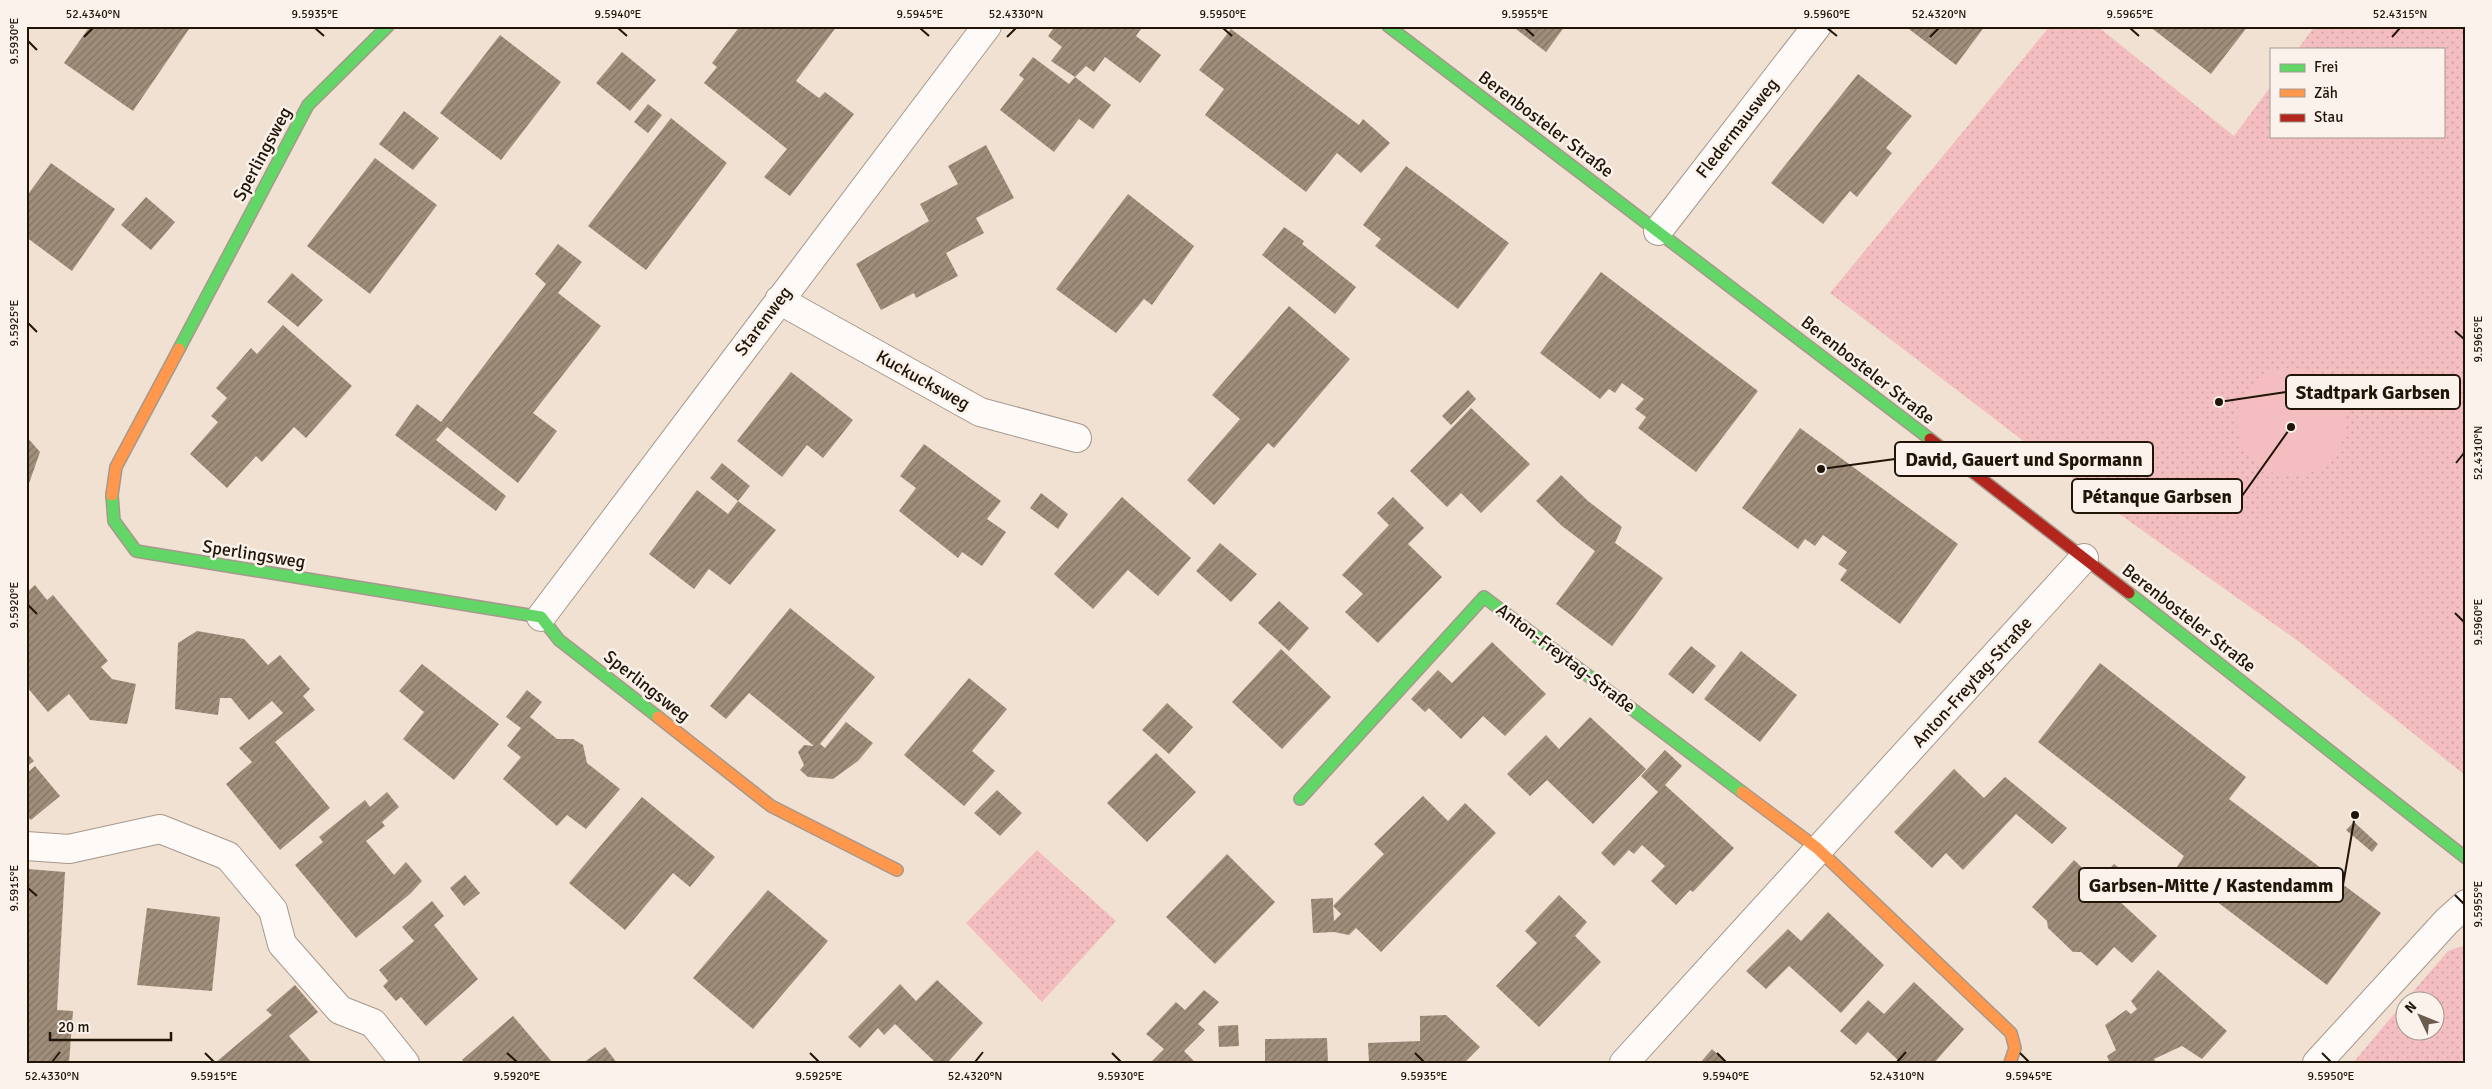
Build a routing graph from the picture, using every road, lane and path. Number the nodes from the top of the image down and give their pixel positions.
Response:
1 (388, 26) edge
2 (987, 26) edge
3 (1388, 26) edge
4 (1818, 26) edge
5 (1658, 230) junction
6 (779, 300) junction
7 (1077, 438) dead end
8 (2084, 558) junction
9 (541, 617) junction
10 (1300, 799) dead end
11 (26, 846) edge
12 (1817, 848) junction
13 (2466, 858) edge
14 (897, 870) dead end
15 (2466, 904) edge
16 (405, 1063) edge
17 (1624, 1063) edge
18 (2010, 1063) edge
19 (2317, 1063) edge

1 - 9 street, Sperlingsweg
2 - 6 street, Starenweg
3 - 5 street, Berenbosteler Straße
4 - 5 street, Fledermausweg
5 - 8 street, Berenbosteler Straße
6 - 7 street, Kuckucksweg
6 - 9 street, Starenweg
8 - 12 street, Anton-Freytag-Straße
8 - 13 street, Berenbosteler Straße
9 - 14 street, Sperlingsweg
10 - 12 street, Anton-Freytag-Straße
11 - 16 street
12 - 17 street, Anton-Freytag-Straße
12 - 18 street, Anton-Freytag-Straße
15 - 19 street

